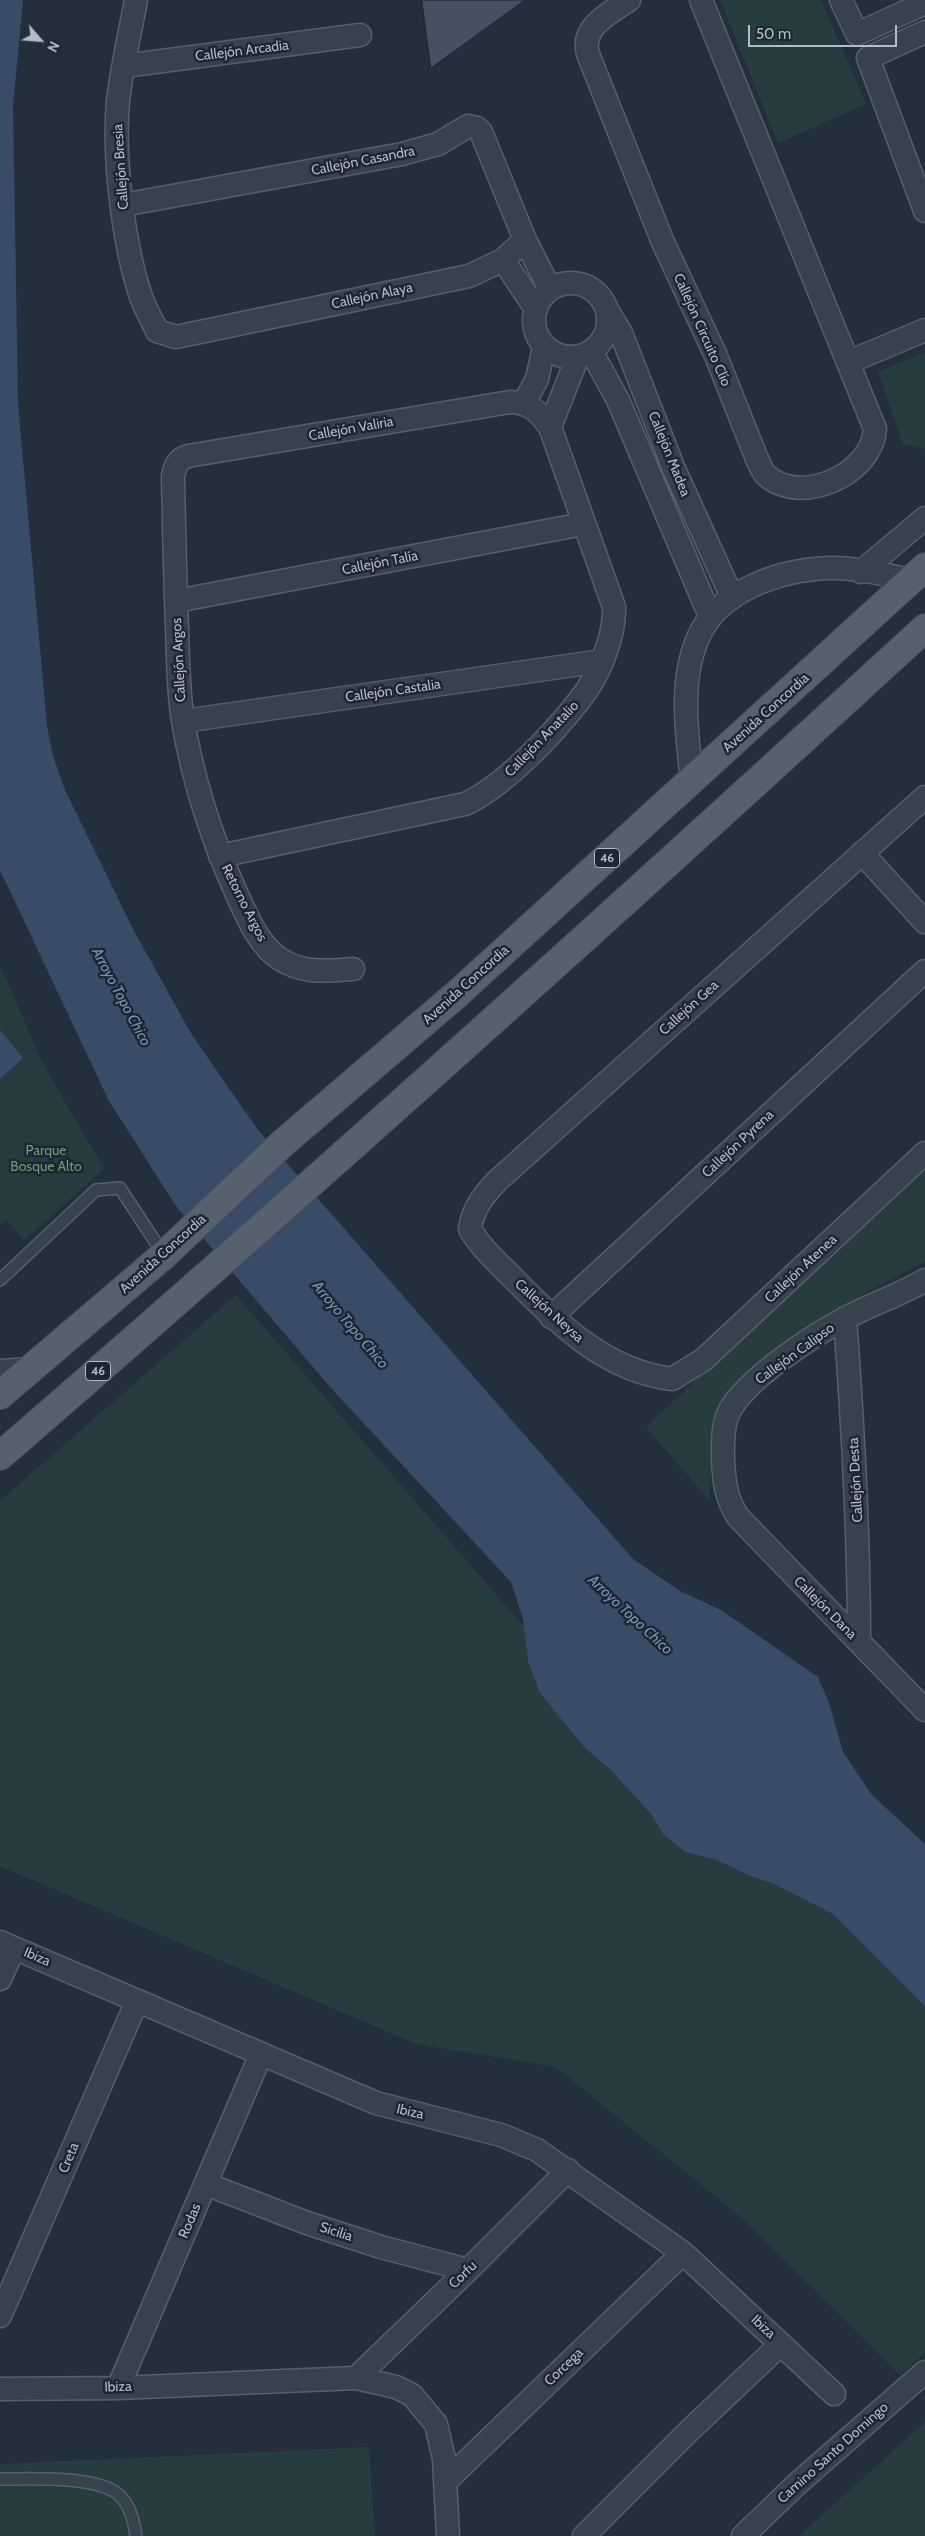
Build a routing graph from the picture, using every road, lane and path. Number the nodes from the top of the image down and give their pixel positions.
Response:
1 (136, 0) edge
2 (629, 0) edge
3 (701, 0) edge
4 (841, 0) edge
5 (925, 3) edge
6 (925, 32) edge
7 (360, 36) dead end
8 (124, 66) junction
9 (123, 205) junction
10 (925, 211) edge
11 (525, 240) junction
12 (503, 260) junction
13 (550, 289) junction
14 (536, 309) junction
15 (608, 310) junction
16 (925, 330) edge
17 (157, 331) joint
18 (544, 346) junction
19 (585, 353) junction
20 (849, 362) junction
21 (524, 403) junction
22 (550, 427) junction
23 (179, 461) joint
24 (674, 469) junction
25 (651, 478) junction
26 (925, 518) edge
27 (584, 524) junction
28 (861, 572) junction
29 (918, 574) edge
30 (732, 597) junction
31 (176, 601) junction
32 (710, 616) junction
33 (925, 628) edge
34 (602, 661) junction
35 (184, 721) junction
36 (692, 781) junction
37 (925, 797) edge
38 (862, 853) junction
39 (220, 856) junction
40 (925, 922) edge
41 (353, 969) dead end
42 (925, 971) edge
43 (925, 1153) edge
44 (470, 1229) joint
45 (164, 1255) junction
46 (0, 1280) edge
47 (925, 1280) edge
48 (551, 1317) junction
49 (845, 1318) junction
50 (30, 1369) junction
51 (0, 1371) edge
52 (672, 1379) joint
53 (0, 1395) edge
54 (0, 1456) edge
55 (728, 1502) joint
56 (859, 1642) junction
57 (925, 1710) edge
58 (7, 1945) edge
59 (0, 1980) edge
60 (137, 2001) junction
61 (261, 2054) junction
62 (568, 2170) junction
63 (206, 2184) junction
64 (683, 2253) junction
65 (468, 2270) junction
66 (0, 2316) edge
67 (781, 2344) junction
68 (925, 2372) edge
69 (356, 2378) junction
70 (118, 2388) junction
71 (0, 2389) edge
72 (834, 2394) dead end
73 (0, 2479) edge
74 (445, 2482) junction
75 (136, 2536) edge
76 (448, 2536) edge
77 (584, 2536) edge
78 (743, 2536) edge

1 - 8 street, Callejón Bresia
2 - 20 street, Callejón Circuito Clío
3 - 20 street, Callejón Circuito Clío
4 - 5 street
6 - 10 street
7 - 8 street, Callejón Arcadia
8 - 9 street, Callejón Bresia
9 - 11 street, Callejón Casandra
9 - 17 street, Callejón Bresia
11 - 12 street, Callejón Alaya
11 - 13 street
12 - 14 street
12 - 17 street, Callejón Alaya
13 - 14 street
13 - 15 street
14 - 18 street
15 - 19 street
15 - 24 street, Callejón Madea
16 - 20 street
18 - 19 street
18 - 21 street
19 - 22 street
19 - 25 street, Callejón Madea
21 - 22 street, Callejón Anatalio
21 - 23 street, Callejón Valiria
22 - 27 street, Callejón Anatalio
23 - 31 street, Callejón Argos
24 - 25 street
24 - 30 street, Callejón Madea
25 - 32 street, Callejón Madea
26 - 28 street
27 - 31 street, Callejón Talía
27 - 34 street, Callejón Anatalio
28 - 29 street
28 - 30 street
29 - 36 main road, Avenida Concordia / 46
30 - 32 street
31 - 35 street, Callejón Argos
32 - 36 street
33 - 54 main road, 46
34 - 35 street, Callejón Castalia
34 - 39 street, Callejón Anatalio
35 - 39 street, Callejón Argos
36 - 45 main road, Avenida Concordia / 46
37 - 38 street, Callejón Gea
38 - 40 street
38 - 44 street, Callejón Gea
39 - 41 street, Retorno Argos
42 - 48 street, Callejón Pyrena
43 - 52 street, Callejón Atenea
44 - 48 street, Callejón Neysa
45 - 46 lane
45 - 50 main road, Avenida Concordia / 46
47 - 49 street, Callejón Calipso
48 - 52 street, Callejón Neysa
49 - 55 street, Callejón Calipso
49 - 56 street, Callejón Desta
50 - 51 street
50 - 53 main road, Avenida Concordia / 46
55 - 56 street, Callejón Dana
56 - 57 street, Callejón Dana
58 - 59 street
58 - 60 street, Ibiza
60 - 61 street, Ibiza
60 - 66 street, Creta
61 - 62 street, Ibiza
61 - 63 street, Rodas
62 - 64 street, Ibiza
62 - 65 street, Corfu
63 - 65 street, Sicilia
63 - 70 street, Rodas
64 - 67 street, Ibiza
64 - 74 street, Corcega
65 - 69 street, Corfu
67 - 72 street, Ibiza
67 - 77 street, Ibiza
68 - 78 street, Camino Santo Domingo
69 - 70 street, Ibiza
69 - 74 street, Ibiza
70 - 71 street, Ibiza
73 - 75 lane
74 - 76 street, Ibiza

